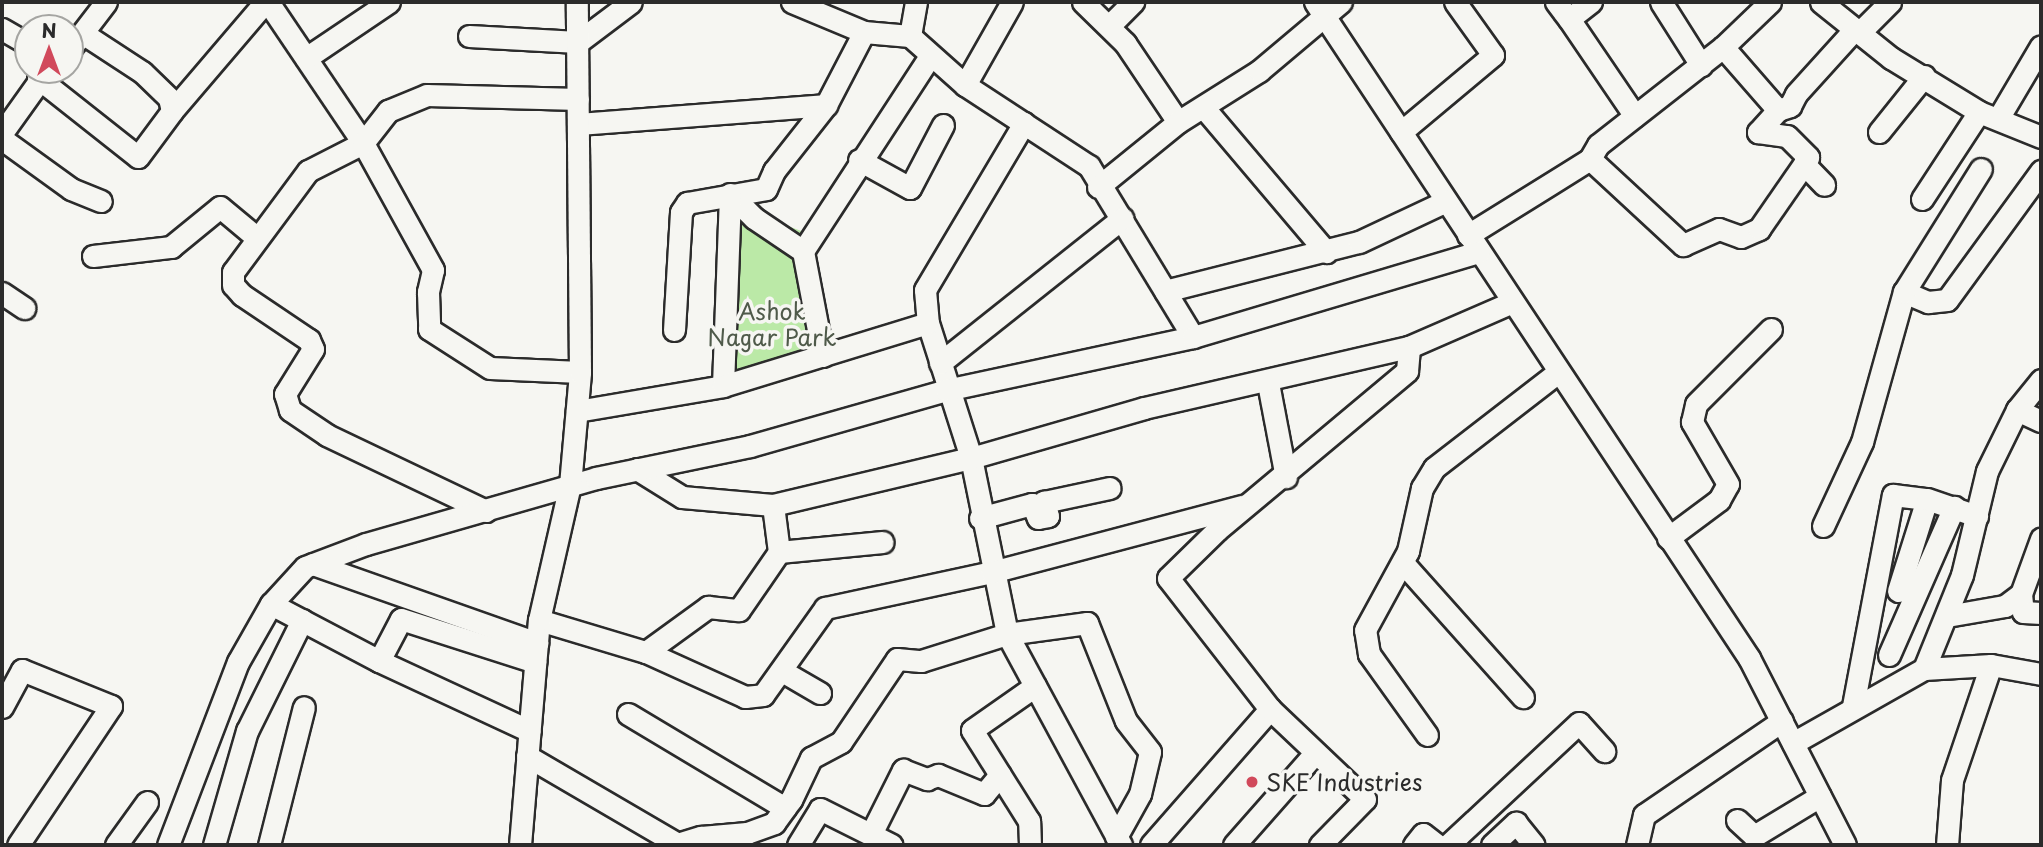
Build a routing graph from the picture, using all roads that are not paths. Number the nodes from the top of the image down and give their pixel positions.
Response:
1 (106, 2) edge
2 (267, 2) edge
3 (389, 2) edge
4 (577, 2) edge
5 (631, 2) edge
6 (916, 2) edge
7 (1012, 2) edge
8 (1083, 2) edge
9 (1133, 2) edge
10 (1455, 2) edge
11 (1591, 2) edge
12 (1661, 2) edge
13 (1770, 2) edge
14 (1821, 2) edge
15 (1890, 2) edge
16 (802, 3) edge
17 (1327, 6) edge
18 (1562, 10) edge
19 (1110, 25) junction
20 (1857, 31) junction
21 (84, 32) edge
22 (864, 32) junction
23 (469, 36) dead end
24 (910, 36) junction
25 (578, 42) junction
26 (84, 44) edge
27 (2041, 46) edge
28 (1723, 47) junction
29 (306, 58) junction
30 (929, 58) junction
31 (1701, 65) junction
32 (1924, 76) junction
33 (36, 84) edge
34 (54, 84) edge
35 (965, 85) junction
36 (578, 99) junction
37 (826, 105) junction
38 (1203, 108) junction
39 (1778, 110) junction
40 (172, 111) junction
41 (1989, 114) junction
42 (1635, 116) junction
43 (1178, 122) junction
44 (1024, 123) junction
45 (579, 124) junction
46 (943, 125) dead end
47 (1401, 132) junction
48 (1879, 132) dead end
49 (2, 133) edge
50 (2041, 137) edge
51 (2, 139) edge
52 (363, 143) junction
53 (1590, 159) junction
54 (859, 160) junction
55 (1804, 164) junction
56 (1981, 169) dead end
57 (2041, 172) edge
58 (1824, 185) dead end
59 (1098, 187) junction
60 (730, 194) junction
61 (1922, 199) dead end
62 (101, 201) dead end
63 (1446, 201) junction
64 (1122, 218) junction
65 (256, 237) junction
66 (1474, 244) junction
67 (803, 251) junction
68 (1326, 252) junction
69 (93, 256) dead end
70 (1166, 291) junction
71 (1905, 292) junction
72 (2, 293) edge
73 (1510, 303) junction
74 (24, 308) dead end
75 (928, 323) junction
76 (1771, 329) dead end
77 (674, 331) dead end
78 (1193, 337) junction
79 (1409, 347) junction
80 (823, 356) junction
81 (940, 363) junction
82 (580, 372) junction
83 (1557, 373) junction
84 (2041, 380) edge
85 (1268, 383) junction
86 (723, 386) junction
87 (946, 390) junction
88 (2017, 410) junction
89 (576, 411) junction
90 (2041, 421) edge
91 (971, 458) junction
92 (637, 470) junction
93 (1286, 477) junction
94 (570, 485) junction
95 (1110, 488) dead end
96 (1927, 499) junction
97 (1251, 504) junction
98 (773, 505) junction
99 (1954, 507) junction
100 (486, 511) junction
101 (1977, 516) junction
102 (980, 517) junction
103 (1823, 526) dead end
104 (1668, 538) junction
105 (2041, 539) edge
106 (883, 542) dead end
107 (779, 552) junction
108 (1403, 563) junction
109 (313, 564) junction
110 (992, 572) junction
111 (1898, 591) dead end
112 (2021, 594) junction
113 (271, 604) junction
114 (2041, 613) edge
115 (1947, 616) junction
116 (302, 620) junction
117 (539, 620) junction
118 (1007, 634) junction
119 (646, 652) junction
120 (536, 653) junction
121 (1889, 655) dead end
122 (379, 661) junction
123 (1991, 666) junction
124 (1924, 670) junction
125 (782, 671) junction
126 (2041, 674) edge
127 (1035, 686) junction
128 (820, 693) dead end
129 (1523, 697) dead end
130 (2, 706) edge
131 (1853, 706) junction
132 (304, 707) dead end
133 (1270, 709) junction
134 (628, 713) dead end
135 (1782, 721) junction
136 (530, 731) junction
137 (1427, 735) dead end
138 (1793, 743) junction
139 (1604, 751) dead end
140 (1315, 753) junction
141 (527, 756) junction
142 (1000, 775) junction
143 (1820, 796) junction
144 (147, 802) dead end
145 (785, 808) junction
146 (1737, 820) dead end
147 (871, 834) junction
148 (1119, 841) edge
149 (675, 844) edge
150 (18, 845) edge
151 (116, 845) edge
152 (168, 845) edge
153 (214, 845) edge
154 (269, 845) edge
155 (520, 845) edge
156 (798, 845) edge
157 (892, 845) edge
158 (1030, 845) edge
159 (1151, 845) edge
160 (1234, 845) edge
161 (1320, 845) edge
162 (1414, 845) edge
163 (1437, 845) edge
164 (1448, 845) edge
165 (1492, 845) edge
166 (1534, 845) edge
167 (1637, 845) edge
168 (1845, 845) edge
169 (1947, 845) edge

1 - 21 street
2 - 29 street
2 - 40 street
3 - 29 street
4 - 25 street
5 - 25 street
6 - 24 street
7 - 35 street
8 - 19 street
9 - 19 street
10 - 47 street
11 - 18 street
12 - 31 street
13 - 28 street
14 - 20 street
15 - 20 street
16 - 22 street
17 - 38 street
17 - 47 street
18 - 42 street
19 - 43 street
20 - 32 street
20 - 39 street
22 - 24 street
22 - 37 street
23 - 25 street
24 - 30 street
25 - 36 street
26 - 40 street
27 - 41 street
28 - 31 street
28 - 39 street
29 - 52 street
30 - 35 street
30 - 54 street
31 - 42 street
32 - 41 street
32 - 48 street
33 - 49 street
34 - 40 street
35 - 44 street
36 - 45 street
36 - 52 street
37 - 45 street
37 - 60 street
38 - 43 street
38 - 68 street
39 - 55 street
41 - 50 street
41 - 61 street
42 - 53 street
43 - 59 street
44 - 59 street
44 - 75 street
45 - 82 street
46 - 54 street
47 - 63 street
51 - 62 street
52 - 65 street
52 - 82 street
53 - 55 street
53 - 66 street
54 - 67 street
55 - 58 street
56 - 71 street
57 - 71 street
59 - 64 street
60 - 67 street
60 - 77 street
60 - 86 street
63 - 66 street
63 - 68 street
64 - 70 street
64 - 81 street
65 - 69 street
65 - 100 street
66 - 73 street
66 - 78 street
67 - 80 street
68 - 70 street
70 - 78 street
71 - 103 street
72 - 74 street
73 - 79 street
73 - 83 street
75 - 80 street
75 - 81 street
76 - 104 street
78 - 87 street
79 - 85 street
79 - 93 street
80 - 86 street
81 - 87 street
82 - 89 street
83 - 104 street
83 - 108 street
84 - 88 street
85 - 91 street
85 - 93 street
86 - 89 street
87 - 91 street
87 - 92 street
88 - 90 street
88 - 101 street
89 - 94 street
91 - 98 street
91 - 102 street
92 - 94 street
92 - 98 street
93 - 97 street
94 - 100 street
94 - 117 street
95 - 102 street
96 - 99 street
96 - 111 street
96 - 131 street
97 - 110 street
97 - 133 street
98 - 107 street
99 - 101 street
99 - 121 street
100 - 109 street
101 - 115 street
102 - 110 street
104 - 135 street
105 - 112 street
106 - 107 street
107 - 119 street
108 - 129 street
108 - 137 street
109 - 113 street
109 - 120 street
110 - 118 street
110 - 125 street
112 - 114 street
112 - 115 street
113 - 116 street
113 - 152 street
115 - 124 street
116 - 122 street
116 - 153 street
117 - 119 street
117 - 120 street
118 - 127 street
118 - 145 street
118 - 148 street
119 - 125 street
120 - 122 street
120 - 136 street
122 - 136 street
123 - 124 street
123 - 126 street
123 - 169 street
124 - 131 street
125 - 128 street
127 - 142 street
127 - 148 street
130 - 150 street
131 - 138 street
132 - 154 street
133 - 140 street
133 - 159 street
134 - 145 street
135 - 138 street
135 - 167 street
136 - 141 street
138 - 143 street
139 - 164 street
140 - 160 street
140 - 161 street
141 - 149 street
141 - 155 street
142 - 147 street
142 - 158 street
143 - 146 street
143 - 168 street
144 - 151 street
145 - 149 street
147 - 156 street
147 - 157 street
162 - 163 street
165 - 166 street

